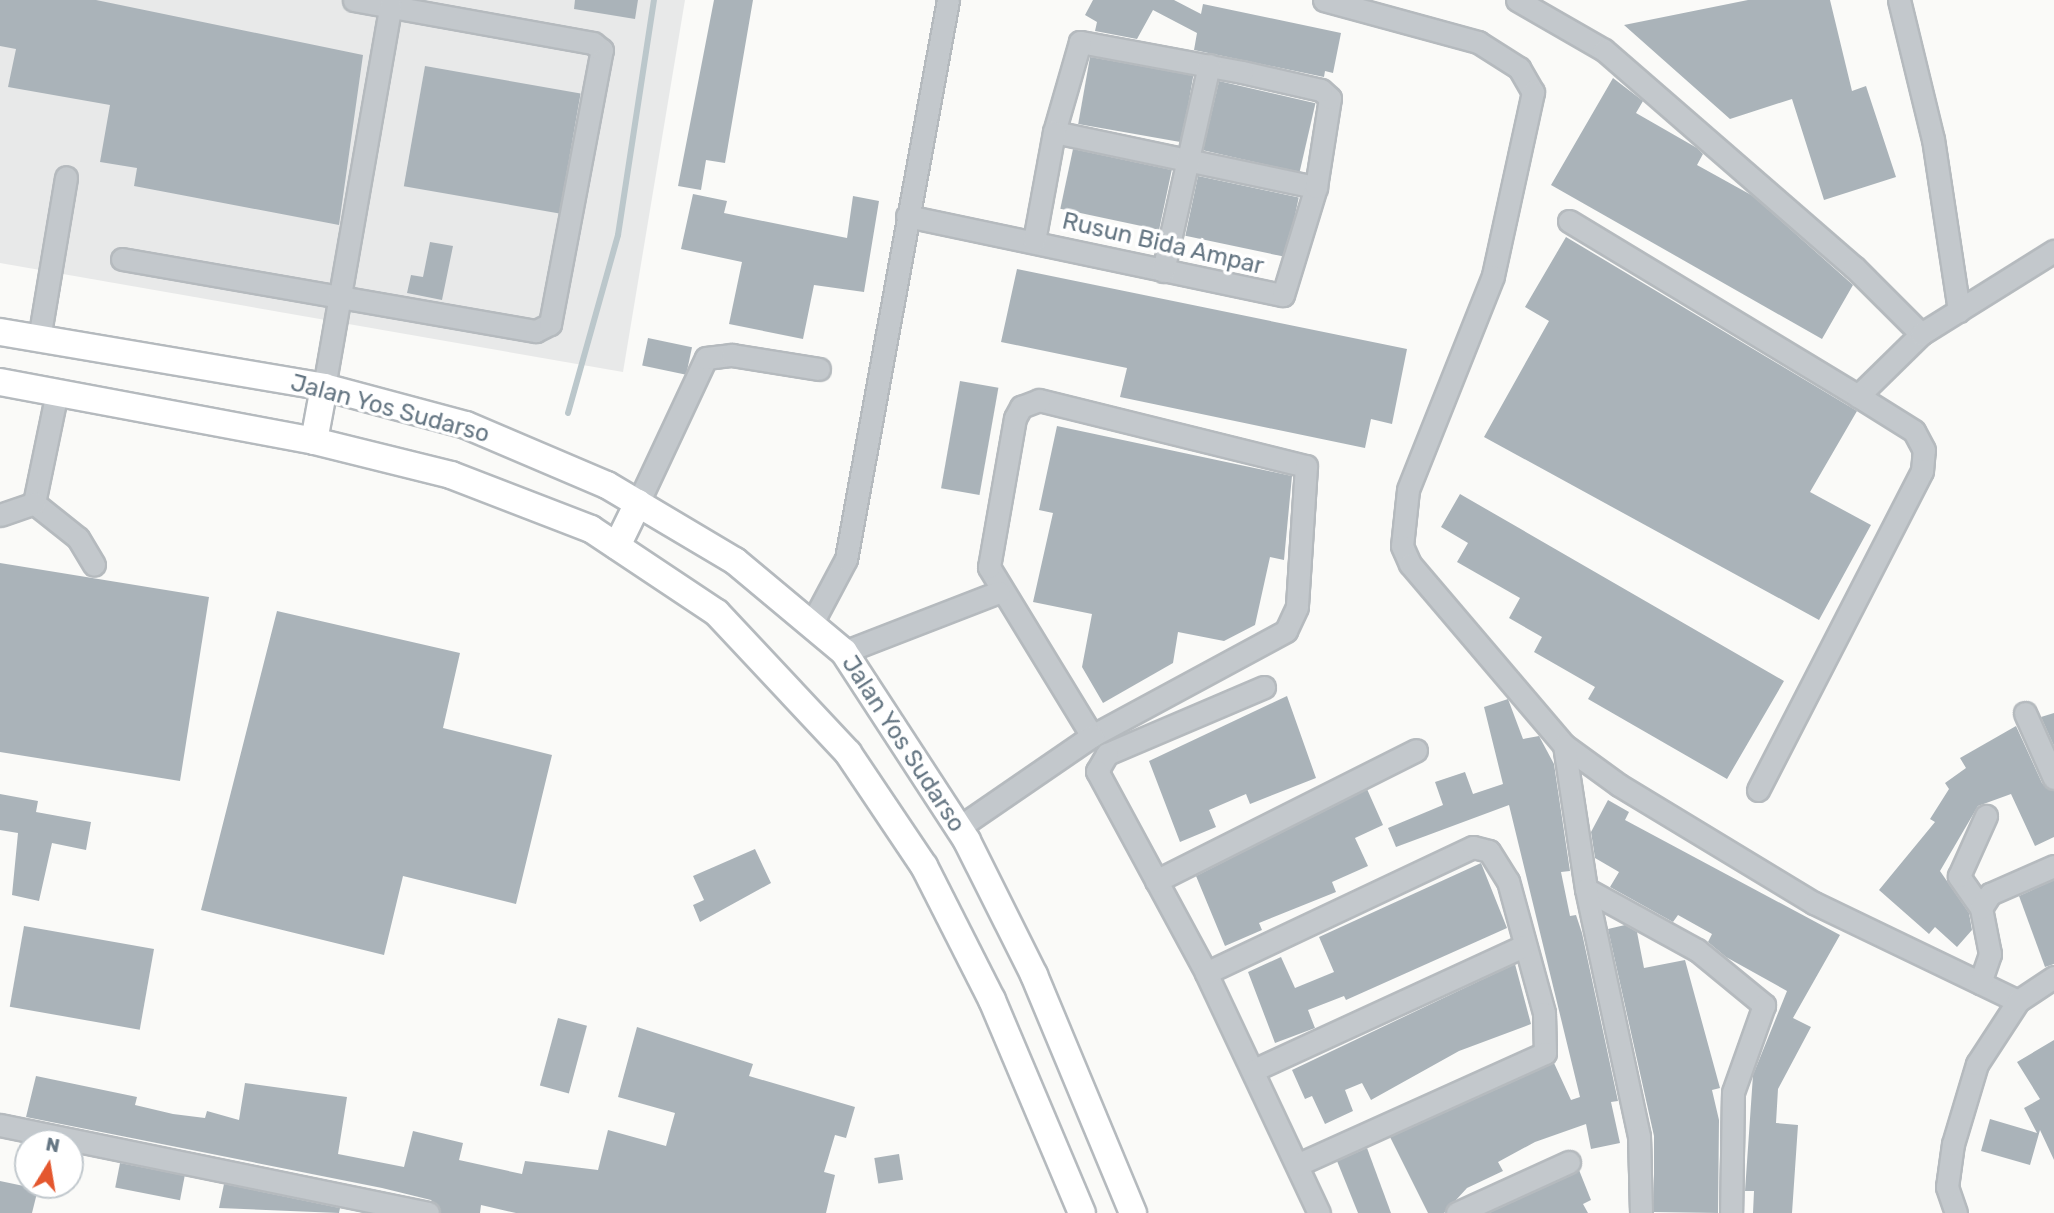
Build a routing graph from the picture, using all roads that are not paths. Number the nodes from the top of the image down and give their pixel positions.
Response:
1 (354, 0) edge
2 (948, 0) edge
3 (1324, 0) edge
4 (1517, 0) edge
5 (1899, 0) edge
6 (390, 7) junction
7 (1209, 65) junction
8 (1054, 132) junction
9 (1188, 160) junction
10 (66, 177) dead end
11 (1316, 187) junction
12 (907, 216) junction
13 (1569, 221) dead end
14 (1034, 241) junction
15 (2054, 251) edge
16 (122, 259) dead end
17 (1163, 271) junction
18 (341, 296) junction
19 (1959, 311) junction
20 (0, 332) edge
21 (1921, 334) junction
22 (39, 339) junction
23 (819, 369) dead end
24 (0, 382) edge
25 (324, 387) junction
26 (57, 392) junction
27 (1858, 396) junction
28 (314, 441) junction
29 (34, 503) junction
30 (638, 503) junction
31 (0, 515) edge
32 (617, 546) junction
33 (94, 565) dead end
34 (999, 592) junction
35 (812, 623) junction
36 (844, 652) junction
37 (1264, 687) dead end
38 (2025, 713) dead end
39 (1092, 736) junction
40 (1564, 745) junction
41 (1416, 750) dead end
42 (2054, 778) edge
43 (1758, 790) dead end
44 (1986, 816) dead end
45 (958, 828) junction
46 (2054, 866) edge
47 (1156, 881) junction
48 (1586, 889) junction
49 (1981, 908) junction
50 (1523, 946) junction
51 (1206, 973) junction
52 (2054, 977) edge
53 (1980, 983) junction
54 (2018, 1001) junction
55 (1254, 1070) junction
56 (0, 1125) edge
57 (1569, 1162) dead end
58 (1297, 1165) junction
59 (428, 1213) edge
60 (1082, 1213) edge
61 (1133, 1213) edge
62 (1319, 1213) edge
63 (1457, 1213) edge
64 (1641, 1213) edge
65 (1731, 1213) edge
66 (1956, 1213) edge

1 - 6 street
2 - 12 street
3 - 40 street
4 - 21 street
5 - 19 street
6 - 18 street
6 - 18 street
7 - 8 street, Rusun Bida Ampar
7 - 9 street
7 - 11 street, Rusun Bida Ampar
8 - 9 street
8 - 14 street, Rusun Bida Ampar
9 - 11 street
9 - 17 street
10 - 22 street
11 - 17 street, Rusun Bida Ampar
12 - 14 street, Rusun Bida Ampar
12 - 35 street
13 - 27 street
14 - 17 street, Rusun Bida Ampar
15 - 19 street
16 - 18 street
18 - 25 street
19 - 21 street
20 - 22 main road, Jalan Yos Sudarso
21 - 27 street
22 - 25 main road, Jalan Yos Sudarso
23 - 30 street
24 - 26 main road, Jalan Yos Sudarso
25 - 28 main road
25 - 30 main road, Jalan Yos Sudarso
26 - 28 main road, Jalan Yos Sudarso
26 - 29 street
27 - 43 street
28 - 32 main road, Jalan Yos Sudarso
29 - 31 street
29 - 33 street
30 - 32 main road
30 - 35 main road, Jalan Yos Sudarso
32 - 60 main road, Jalan Yos Sudarso
34 - 36 street
34 - 39 street
34 - 39 street
35 - 36 main road, Jalan Yos Sudarso
36 - 45 main road, Jalan Yos Sudarso
37 - 47 street
38 - 42 street
39 - 45 street
40 - 48 street
40 - 53 street
41 - 47 street
44 - 49 street
45 - 61 main road, Jalan Yos Sudarso
46 - 49 street
47 - 51 street
48 - 64 street
48 - 65 street
49 - 53 street
50 - 51 street
50 - 55 street
50 - 58 street
51 - 55 street
52 - 54 street
53 - 54 street
54 - 66 street
55 - 58 street
56 - 59 street
57 - 63 street
58 - 62 street

